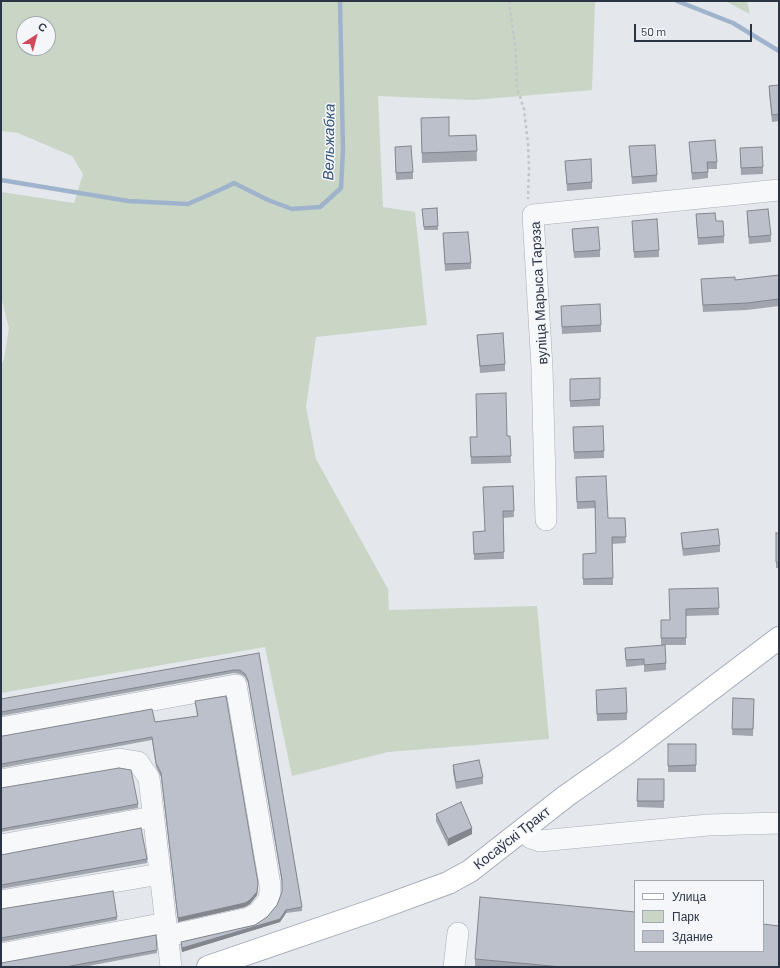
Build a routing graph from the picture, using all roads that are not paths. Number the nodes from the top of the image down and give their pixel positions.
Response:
1 (779, 190) edge
2 (546, 520) dead end
3 (779, 638) edge
4 (1, 728) edge
5 (1, 780) edge
6 (154, 817) junction
7 (779, 823) edge
8 (522, 830) junction
9 (1, 845) edge
10 (160, 874) junction
11 (1, 901) edge
12 (167, 929) junction
13 (458, 933) dead end
14 (1, 954) edge
15 (171, 967) edge
16 (208, 967) edge
17 (454, 967) edge

1 - 2 street, вуліца Марыса Тарэза
3 - 8 main road, Косаўскі Тракт
4 - 12 street
5 - 6 street
6 - 9 street
6 - 10 street
7 - 8 street
8 - 16 main road, Косаўскі Тракт
10 - 11 street
10 - 12 street
12 - 14 street
12 - 15 street
13 - 17 street

